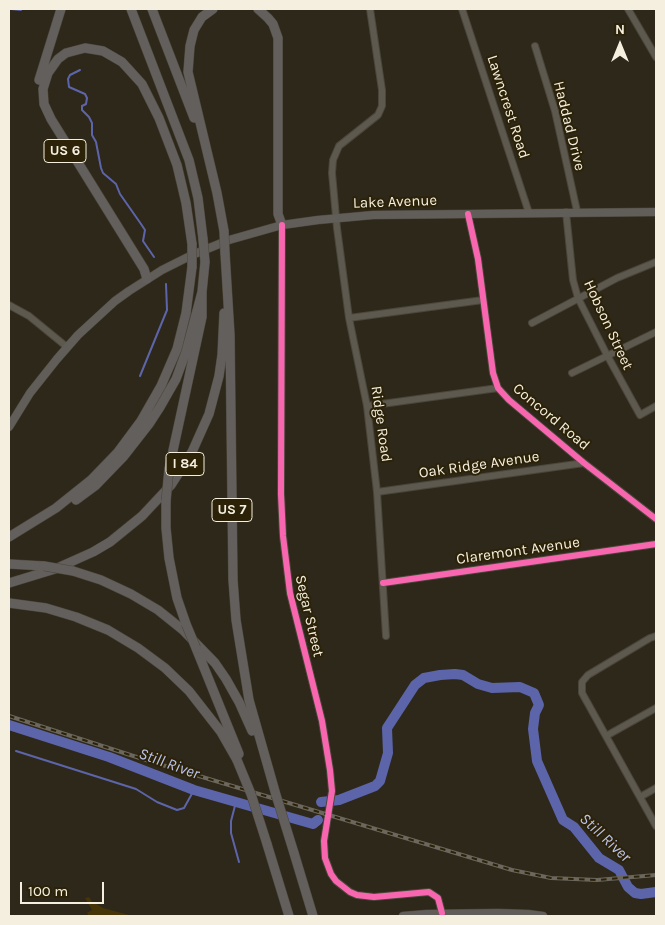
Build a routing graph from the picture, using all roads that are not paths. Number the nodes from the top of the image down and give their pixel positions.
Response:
1 (61, 9) edge
2 (132, 9) edge
3 (152, 9) edge
4 (213, 9) edge
5 (258, 9) edge
6 (268, 9) edge
7 (370, 9) edge
8 (462, 9) edge
9 (628, 9) edge
10 (535, 46) dead end
11 (656, 57) edge
12 (212, 173) junction
13 (577, 211) junction
14 (566, 212) junction
15 (656, 212) edge
16 (529, 213) junction
17 (468, 214) junction
18 (336, 218) junction
19 (282, 225) junction
20 (225, 253) junction
21 (656, 262) edge
22 (147, 279) junction
23 (202, 292) junction
24 (578, 298) junction
25 (483, 300) junction
26 (9, 305) edge
27 (349, 318) junction
28 (532, 323) dead end
29 (656, 332) edge
30 (67, 347) junction
31 (607, 355) junction
32 (572, 373) dead end
33 (498, 388) junction
34 (367, 406) junction
35 (656, 406) edge
36 (9, 426) edge
37 (584, 462) junction
38 (377, 492) junction
39 (656, 519) edge
40 (9, 538) edge
41 (656, 544) edge
42 (9, 564) edge
43 (9, 583) edge
44 (383, 583) junction
45 (9, 603) edge
46 (386, 636) dead end
47 (656, 636) edge
48 (656, 708) edge
49 (606, 736) junction
50 (239, 760) junction
51 (265, 764) junction
52 (656, 788) edge
53 (640, 797) junction
54 (656, 826) edge
55 (442, 913) junction
56 (289, 916) edge
57 (313, 916) edge
58 (403, 916) edge
59 (543, 916) edge

1 - 22 highway, US 6
2 - 23 highway, bridge
3 - 12 highway, I 84
4 - 12 highway
5 - 19 highway
6 - 19 highway
7 - 18 street, Ridge Road
8 - 16 street, Lawncrest Road
9 - 11 street
10 - 13 street, Haddad Drive
12 - 20 highway, I 84, bridge
13 - 14 main road, Lake Avenue
13 - 15 main road, Lake Avenue
14 - 16 main road, Lake Avenue
14 - 24 street, Hobson Street
16 - 17 main road, Lake Avenue
17 - 18 main road, Lake Avenue
17 - 25 street, Concord Road
18 - 19 main road, Lake Avenue
18 - 27 street, Ridge Road
19 - 22 main road, Lake Avenue
19 - 55 street, Segar Street
20 - 43 highway, I 84
20 - 51 highway, US 7
21 - 24 street
22 - 30 main road, Lake Avenue
22 - 40 highway, bridge
23 - 40 highway
23 - 50 highway, bridge
24 - 28 street
24 - 31 street, Hobson Street
25 - 27 street
25 - 33 street, Concord Road
26 - 30 street
27 - 34 street, Ridge Road
29 - 31 street
30 - 36 main road, Lake Avenue
31 - 32 street
31 - 35 street, Hobson Street
33 - 34 street
33 - 37 street, Concord Road
34 - 38 street, Ridge Road
37 - 38 street, Oak Ridge Avenue
37 - 39 street, Concord Road
38 - 44 street, Ridge Road
41 - 44 street, Claremont Avenue
42 - 51 highway, bridge
44 - 46 street, Ridge Road
45 - 50 highway
47 - 49 street
48 - 49 street
49 - 53 street
50 - 56 highway, bridge
51 - 57 highway, bridge
52 - 53 street
53 - 54 street
55 - 58 main road
55 - 59 main road

